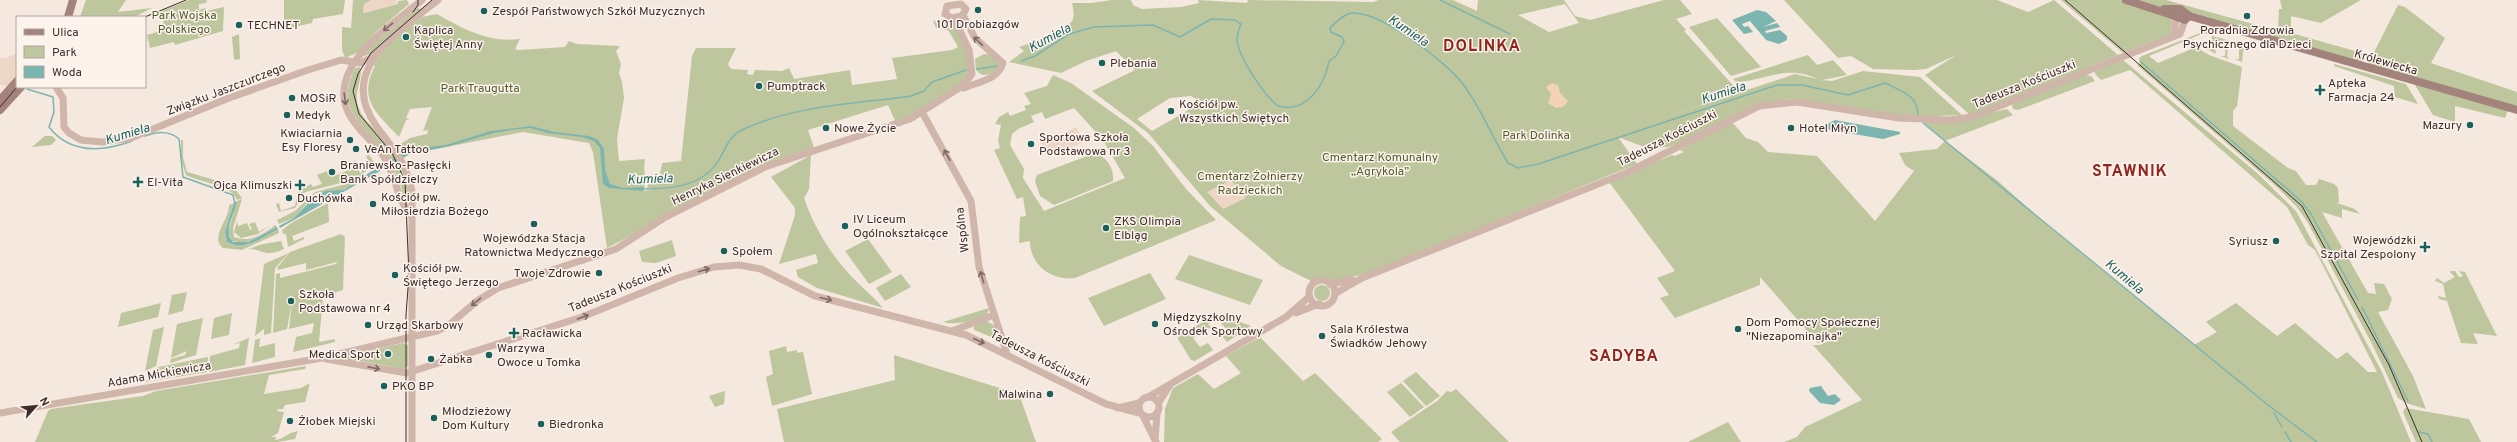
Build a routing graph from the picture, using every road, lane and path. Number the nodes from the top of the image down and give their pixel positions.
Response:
1 (73, 0) edge
2 (422, 0) edge
3 (438, 0) edge
4 (2126, 0) edge
5 (957, 2) edge
6 (948, 3) edge
7 (2173, 14) junction
8 (963, 15) junction
9 (68, 16) edge
10 (954, 18) junction
11 (2187, 18) junction
12 (2174, 36) junction
13 (376, 55) junction
14 (358, 62) junction
15 (367, 70) junction
16 (16, 82) edge
17 (19, 88) edge
18 (57, 88) edge
19 (951, 94) junction
20 (0, 100) edge
21 (0, 110) edge
22 (2517, 110) edge
23 (922, 112) junction
24 (413, 195) junction
25 (402, 200) junction
26 (411, 215) junction
27 (1362, 278) junction
28 (1330, 284) junction
29 (1336, 293) junction
30 (1309, 297) junction
31 (1320, 304) junction
32 (994, 315) junction
33 (1286, 317) junction
34 (952, 331) junction
35 (413, 338) junction
36 (1007, 354) junction
37 (322, 358) junction
38 (412, 371) junction
39 (1171, 383) junction
40 (1148, 398) junction
41 (1159, 402) junction
42 (1139, 403) junction
43 (1118, 408) junction
44 (0, 413) edge
45 (1141, 414) junction
46 (1157, 414) junction
47 (1156, 441) edge
48 (412, 442) edge

1 - 9 main road
2 -> 14 street
3 - 13 street
4 - 7 main road
5 - 6 street
5 - 8 street
6 - 10 street
7 - 11 main road, Królewiecka
7 - 12 street
8 - 10 street
19 -> 8 street, Henryka Sienkiewicza
10 - 19 street, Henryka Sienkiewicza
11 - 12 street
11 - 22 main road, Królewiecka
12 - 27 street, Tadeusza Kościuszki
13 - 14 street, Związku Jaszczurczego
13 - 15 street
14 - 15 street
14 - 18 street, Związku Jaszczurczego
14 -> 25 street
15 - 24 street
16 - 20 main road
17 - 21 main road
19 - 23 street, Henryka Sienkiewicza
32 -> 23 street, Wspólna
23 -> 35 street, Henryka Sienkiewicza
24 - 25 street
24 - 26 street
25 - 26 street
26 - 35 street
27 - 28 street, Tadeusza Kościuszki
27 - 29 street, Tadeusza Kościuszki
28 - 29 street
28 - 30 street
29 - 31 street
30 - 31 street
30 - 33 street
31 - 33 street
32 - 34 street, Tadeusza Kościuszki
32 - 36 street, Wspólna
33 - 39 street
34 -> 36 street, Tadeusza Kościuszki
38 -> 34 street, Tadeusza Kościuszki
35 - 37 street, Adama Mickiewicza
35 - 38 street
36 - 43 street, Tadeusza Kościuszki
37 -> 38 street, Adama Mickiewicza
37 - 44 street, Adama Mickiewicza
38 - 48 street
39 - 40 street
39 - 41 street
40 - 41 street
40 - 42 street
41 - 46 street
42 - 43 street
42 - 45 street
43 - 45 street, Tadeusza Kościuszki
45 - 46 street
45 - 47 street
46 - 47 street

